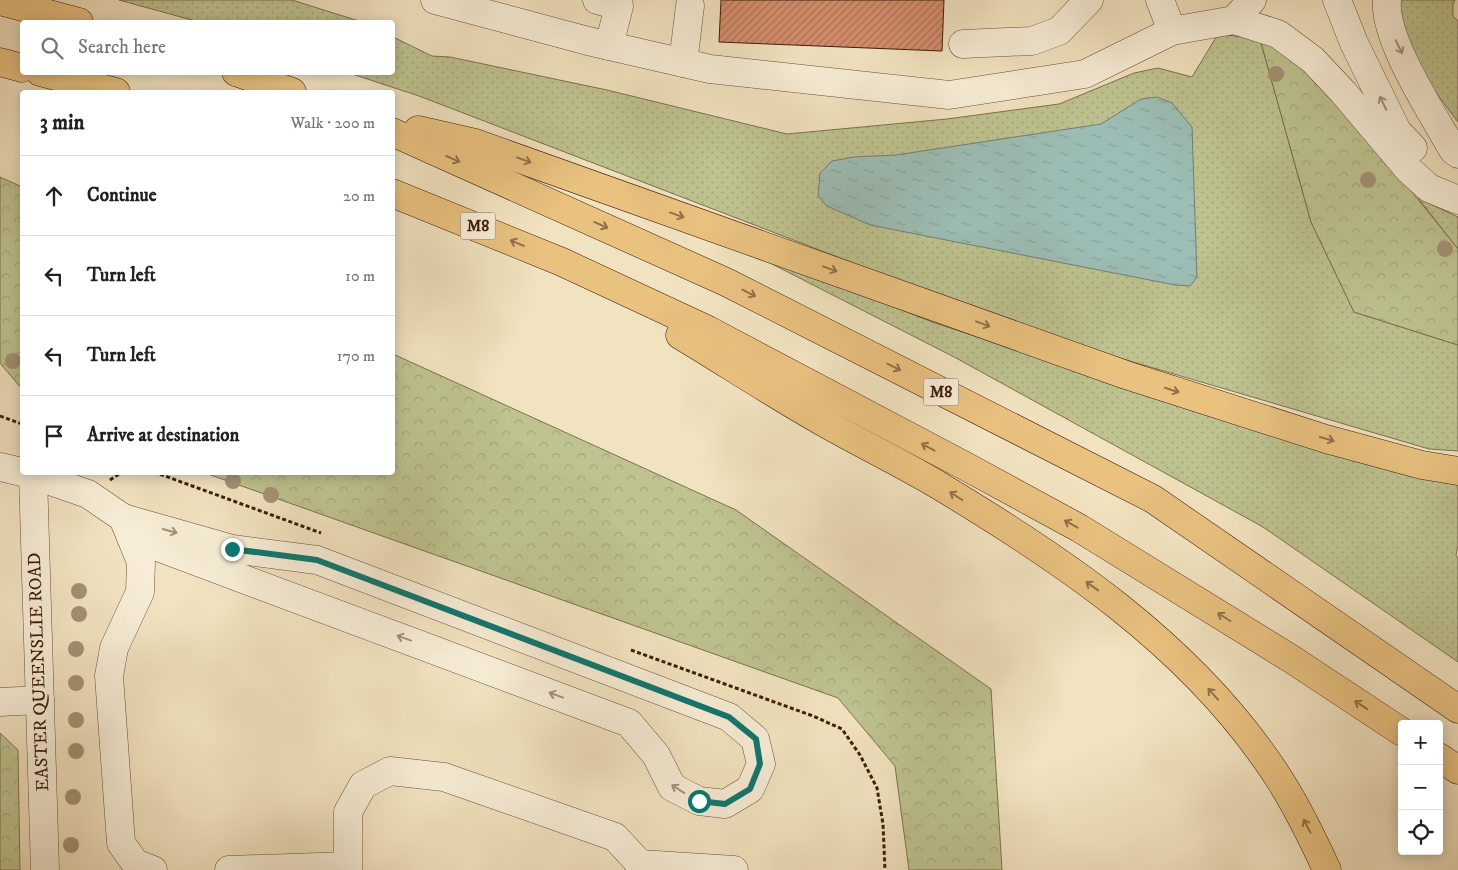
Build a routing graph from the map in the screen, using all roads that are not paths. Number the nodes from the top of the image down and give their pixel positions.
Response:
1 (435, 0) edge
2 (597, 0) edge
3 (1089, 0) edge
4 (1160, 0) edge
5 (1252, 0) edge
6 (1337, 0) edge
7 (1387, 0) edge
8 (0, 1) edge
9 (471, 5) edge
10 (690, 6) dead end
11 (71, 20) edge
12 (1234, 20) junction
13 (1172, 31) junction
14 (1041, 37) junction
15 (963, 44) dead end
16 (609, 46) junction
17 (0, 62) edge
18 (683, 63) junction
19 (20, 67) edge
20 (51, 75) edge
21 (244, 75) edge
22 (1052, 80) junction
23 (108, 90) edge
24 (286, 90) edge
25 (395, 126) edge
26 (395, 133) edge
27 (1458, 154) edge
28 (395, 194) edge
29 (1458, 194) edge
30 (1458, 200) edge
31 (562, 262) junction
32 (0, 467) edge
33 (20, 471) edge
34 (1458, 471) edge
35 (27, 475) edge
36 (33, 475) edge
37 (127, 527) junction
38 (40, 700) junction
39 (0, 702) edge
40 (1458, 709) edge
41 (1398, 729) edge
42 (1443, 760) edge
43 (1458, 770) edge
44 (640, 867) edge
45 (348, 868) edge
46 (45, 870) edge
47 (153, 870) edge
48 (229, 870) edge
49 (734, 870) edge
50 (1327, 870) edge

1 - 9 street
2 - 16 street
3 - 14 street
4 - 13 street
5 - 12 street
29 -> 6 street
7 -> 27 street
8 - 11 highway
9 - 16 street
10 - 18 street
12 - 13 street
12 - 30 street
13 - 22 street
14 - 15 street
14 - 22 street
16 - 18 street
17 - 19 highway
18 - 22 street
20 - 23 highway
21 - 24 highway
25 -> 34 highway
26 -> 40 highway, M8
31 -> 28 highway, M8
41 -> 31 highway, M8
50 -> 31 highway
32 - 33 street
35 - 38 street, EASTER QUEENSLIE ROAD
36 - 37 street
37 -> 37 street
37 - 47 street
38 - 39 street
38 - 46 street, EASTER QUEENSLIE ROAD
42 - 43 highway
44 - 45 street
44 - 49 street
45 - 48 street

